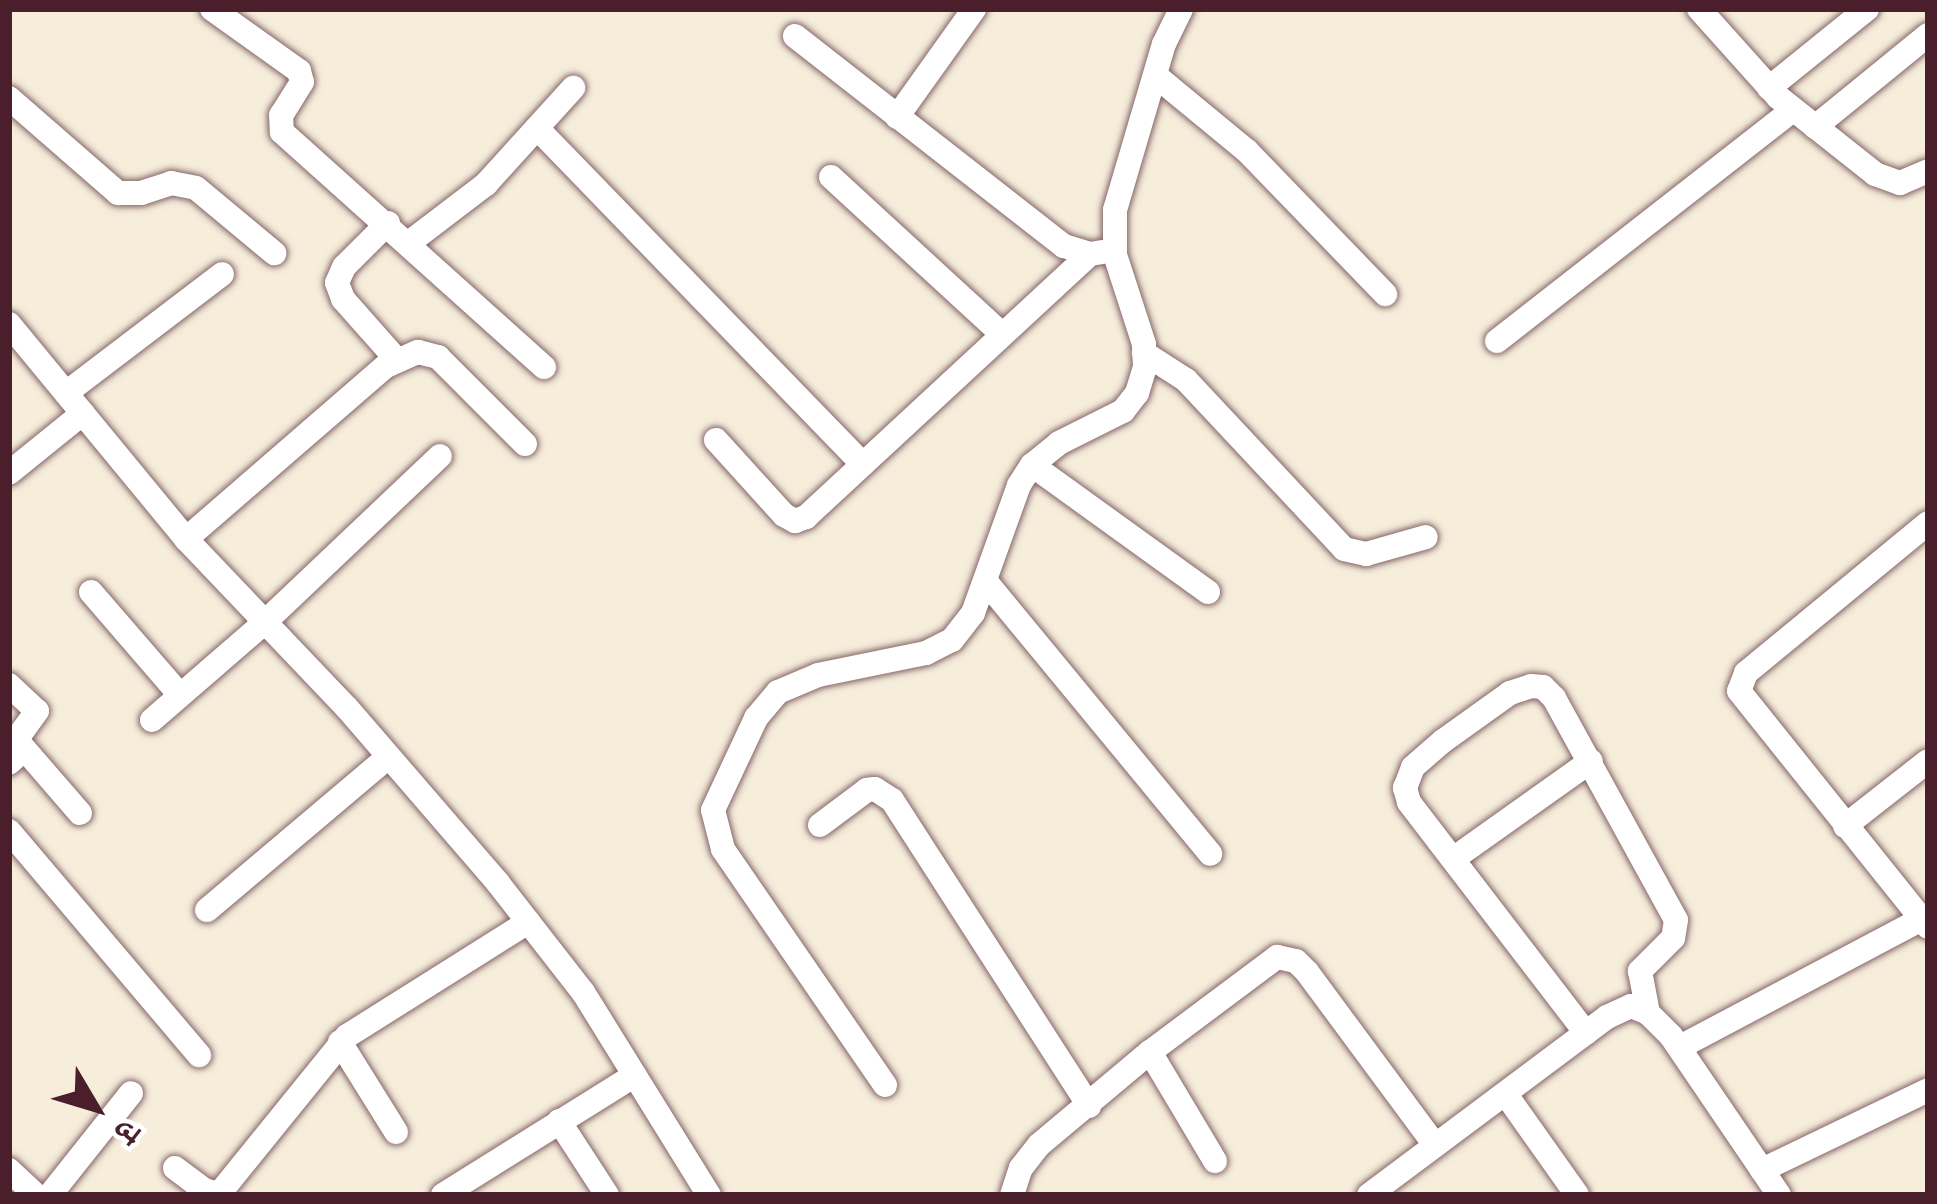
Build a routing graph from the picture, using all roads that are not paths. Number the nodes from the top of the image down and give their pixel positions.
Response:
1 (212, 9) edge
2 (974, 9) edge
3 (1181, 9) edge
4 (1699, 9) edge
5 (1868, 9) edge
6 (1928, 34) edge
7 (795, 36) dead end
8 (1156, 76) junction
9 (573, 88) dead end
10 (1769, 88) junction
11 (9, 98) edge
12 (1793, 110) junction
13 (897, 117) junction
14 (1815, 127) junction
15 (537, 128) junction
16 (1928, 171) edge
17 (831, 177) dead end
18 (388, 223) junction
19 (410, 242) junction
20 (1115, 247) junction
21 (274, 254) dead end
22 (1090, 254) junction
23 (222, 274) dead end
24 (1385, 294) dead end
25 (9, 324) edge
26 (1002, 334) junction
27 (1497, 341) dead end
28 (1144, 353) junction
29 (397, 360) junction
30 (544, 368) dead end
31 (74, 403) junction
32 (716, 440) dead end
33 (525, 444) dead end
34 (440, 456) dead end
35 (863, 464) junction
36 (1033, 465) junction
37 (9, 473) edge
38 (1928, 523) edge
39 (1426, 537) dead end
40 (186, 539) junction
41 (987, 583) junction
42 (91, 592) dead end
43 (1208, 592) dead end
44 (265, 622) junction
45 (9, 685) edge
46 (180, 695) junction
47 (152, 720) dead end
48 (15, 754) edge
49 (388, 757) junction
50 (1591, 761) junction
51 (1928, 761) edge
52 (80, 813) dead end
53 (820, 825) dead end
54 (1845, 826) junction
55 (9, 831) edge
56 (1210, 854) dead end
57 (1453, 860) junction
58 (208, 910) dead end
59 (528, 922) junction
60 (1925, 923) edge
61 (1648, 1013) junction
62 (1586, 1033) junction
63 (340, 1042) junction
64 (1680, 1047) junction
65 (1150, 1052) junction
66 (199, 1055) dead end
67 (635, 1075) junction
68 (885, 1085) dead end
69 (1928, 1090) edge
70 (130, 1093) dead end
71 (1507, 1096) junction
72 (1089, 1106) junction
73 (560, 1121) junction
74 (396, 1132) dead end
75 (1436, 1145) junction
76 (1215, 1161) dead end
77 (175, 1168) dead end
78 (9, 1170) edge
79 (1762, 1170) junction
80 (1378, 1192) edge
81 (36, 1195) edge
82 (50, 1195) edge
83 (443, 1195) edge
84 (607, 1195) edge
85 (710, 1195) edge
86 (998, 1195) edge
87 (1013, 1195) edge
88 (1577, 1195) edge
89 (1779, 1195) edge

1 - 18 street
2 - 13 street
3 - 8 street
4 - 10 street
5 - 10 street
6 - 14 street
7 - 13 street
8 - 20 street
8 - 24 street
9 - 15 street
10 - 12 street
11 - 21 street
12 - 14 street
12 - 27 street
13 - 22 street
14 - 16 street
15 - 19 street
15 - 35 street
17 - 26 street
18 - 19 street
18 - 29 street
19 - 30 street
20 - 22 street
20 - 28 street
22 - 26 street
23 - 31 street
25 - 31 street
26 - 35 street
28 - 36 street
28 - 39 street
29 - 33 street
29 - 40 street
31 - 37 street
31 - 40 street
32 - 35 street
34 - 44 street
36 - 41 street
36 - 43 street
38 - 54 street
40 - 44 street
41 - 56 street
41 - 68 street
42 - 46 street
44 - 46 street
44 - 49 street
45 - 48 street
46 - 47 street
48 - 52 street
49 - 58 street
49 - 59 street
50 - 57 street
50 - 57 street
50 - 61 street
51 - 54 street
53 - 72 street
54 - 60 street
55 - 66 street
57 - 62 street
59 - 63 street
59 - 67 street
60 - 64 street
61 - 62 street
61 - 64 street
62 - 71 street
63 - 74 street
63 - 77 street
64 - 79 street
65 - 72 street
65 - 75 street
65 - 76 street
67 - 73 street
67 - 85 street
69 - 79 street
70 - 82 street
71 - 75 street
71 - 88 street
72 - 87 street
73 - 83 street
73 - 84 street
75 - 80 street
78 - 81 street
79 - 89 street
86 - 87 street

